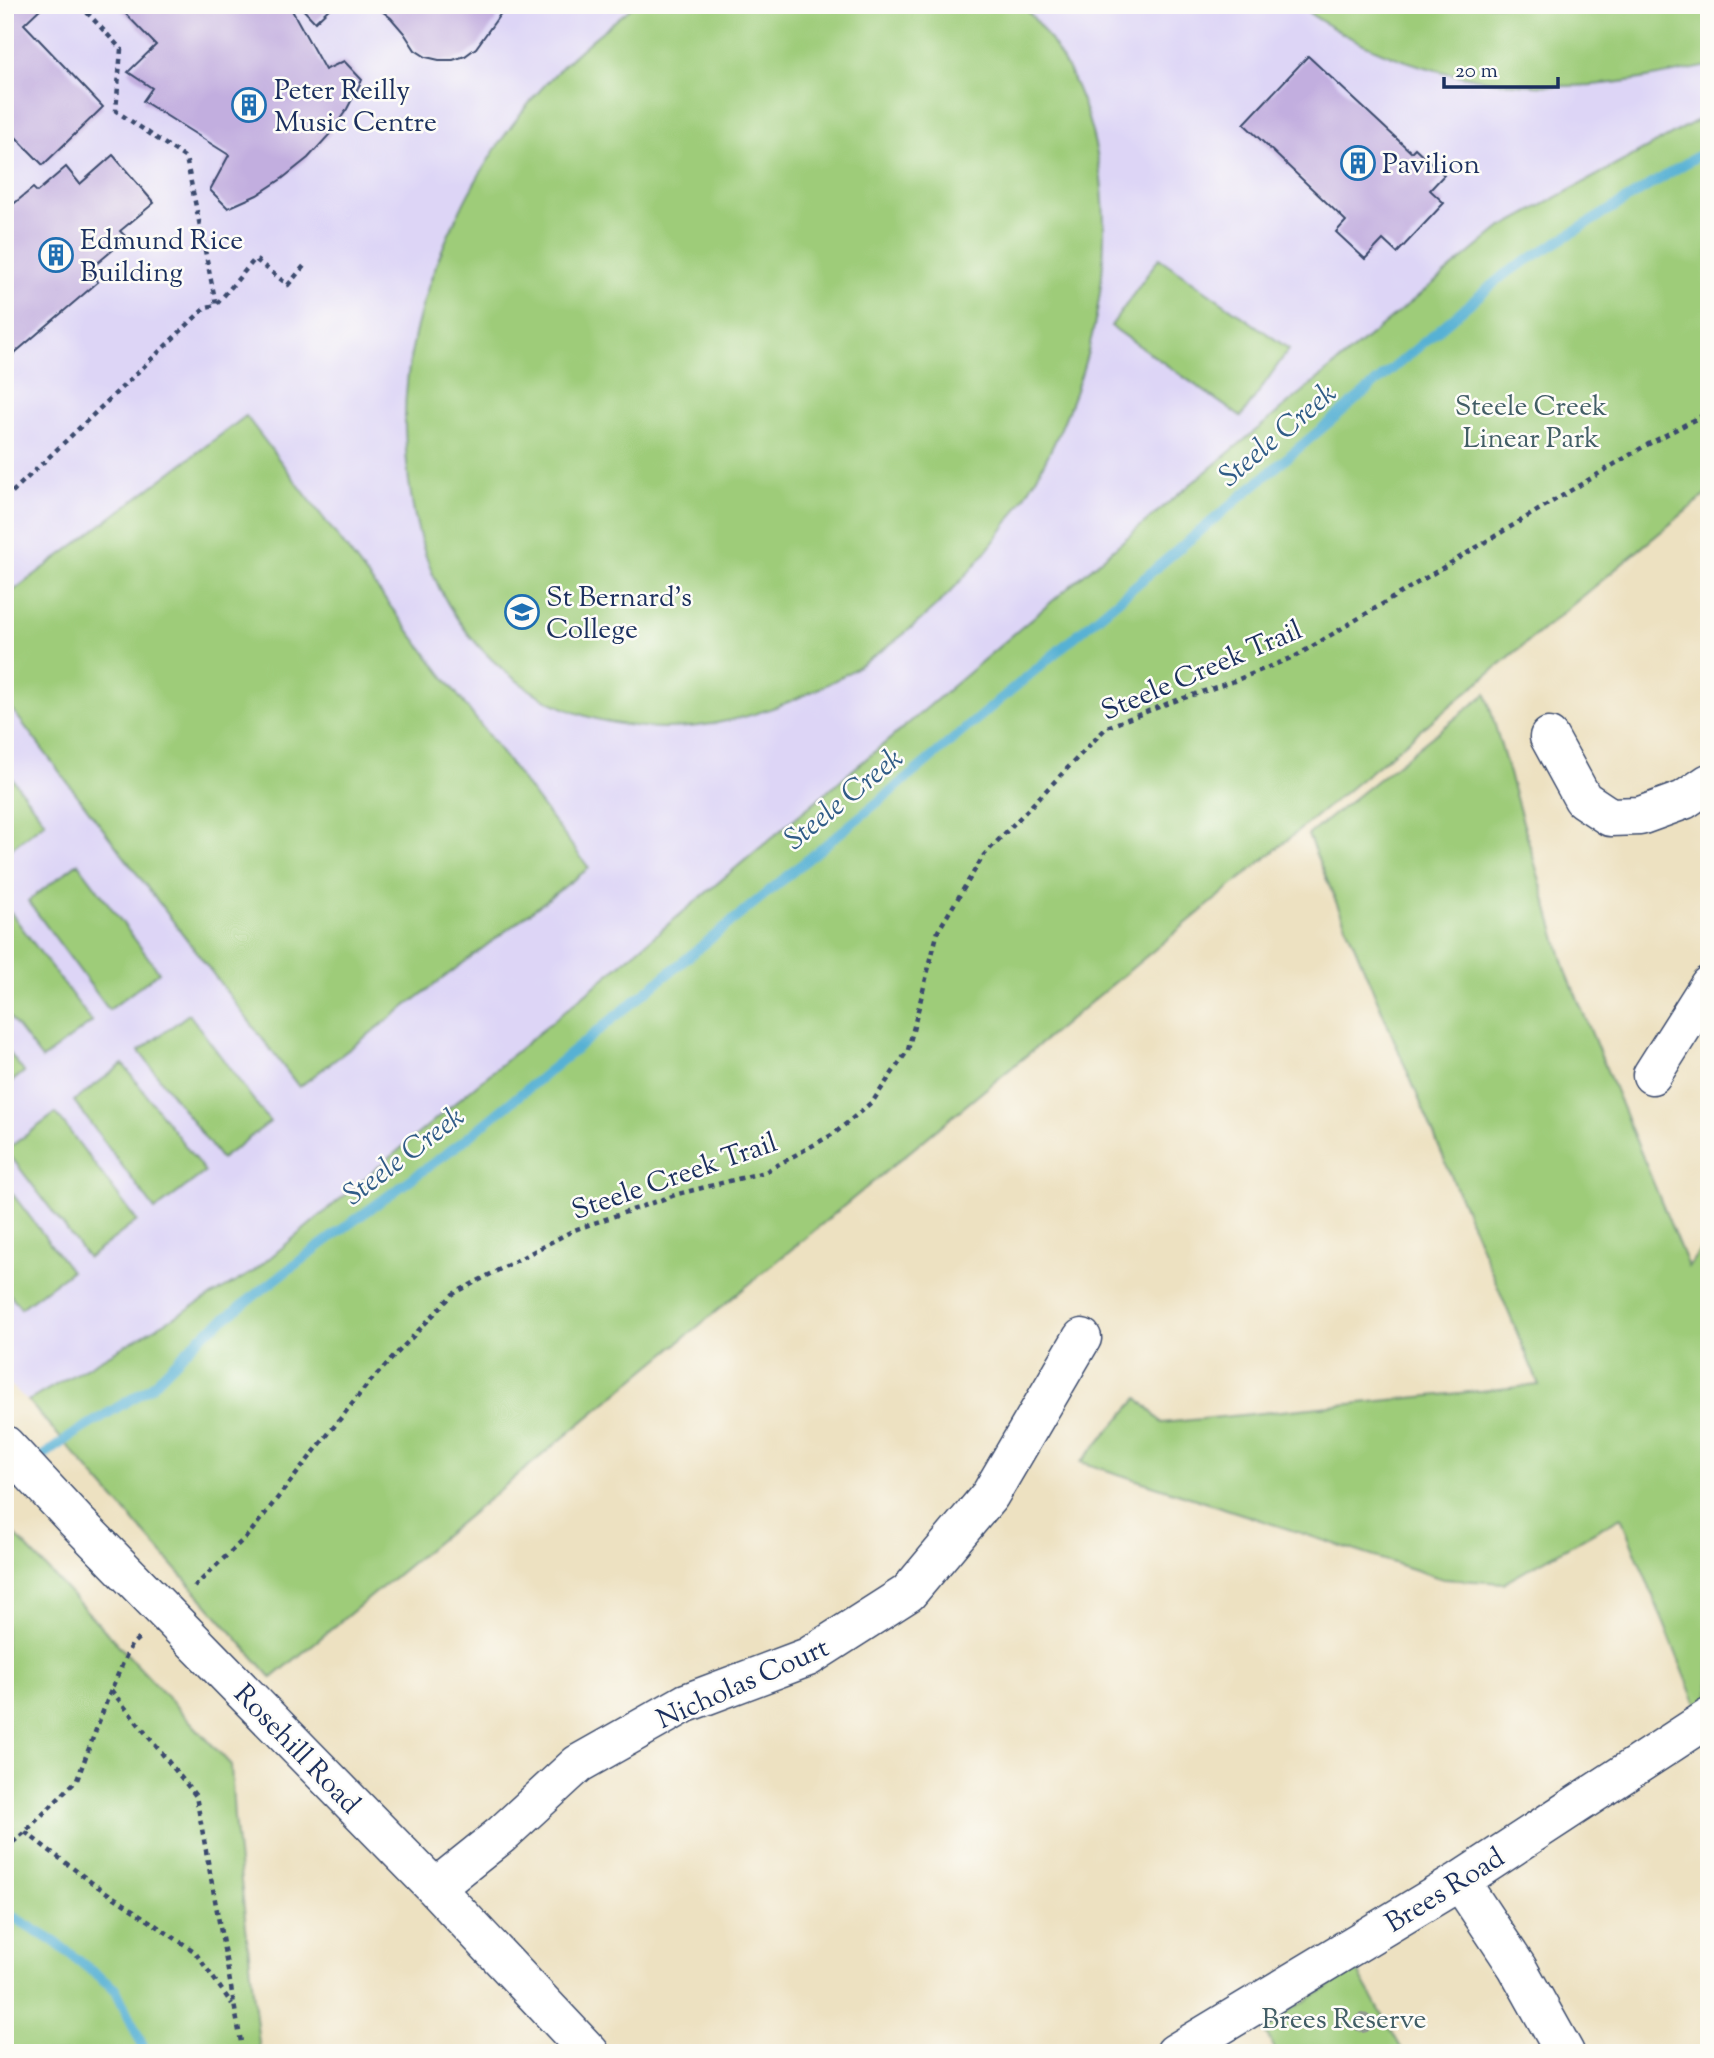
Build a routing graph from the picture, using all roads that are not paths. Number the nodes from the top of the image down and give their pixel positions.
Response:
1 (1549, 737) dead end
2 (1709, 783) edge
3 (1709, 985) edge
4 (1652, 1074) dead end
5 (1082, 1338) dead end
6 (5, 1445) edge
7 (1709, 1718) edge
8 (1460, 1881) junction
9 (435, 1888) junction
10 (590, 2053) edge
11 (1175, 2053) edge
12 (1564, 2053) edge

1 - 2 street
3 - 4 street
5 - 9 street, Nicholas Court
6 - 9 street, Rosehill Road
7 - 8 street, Brees Road
8 - 11 street, Brees Road
8 - 12 street
9 - 10 street, Rosehill Road

